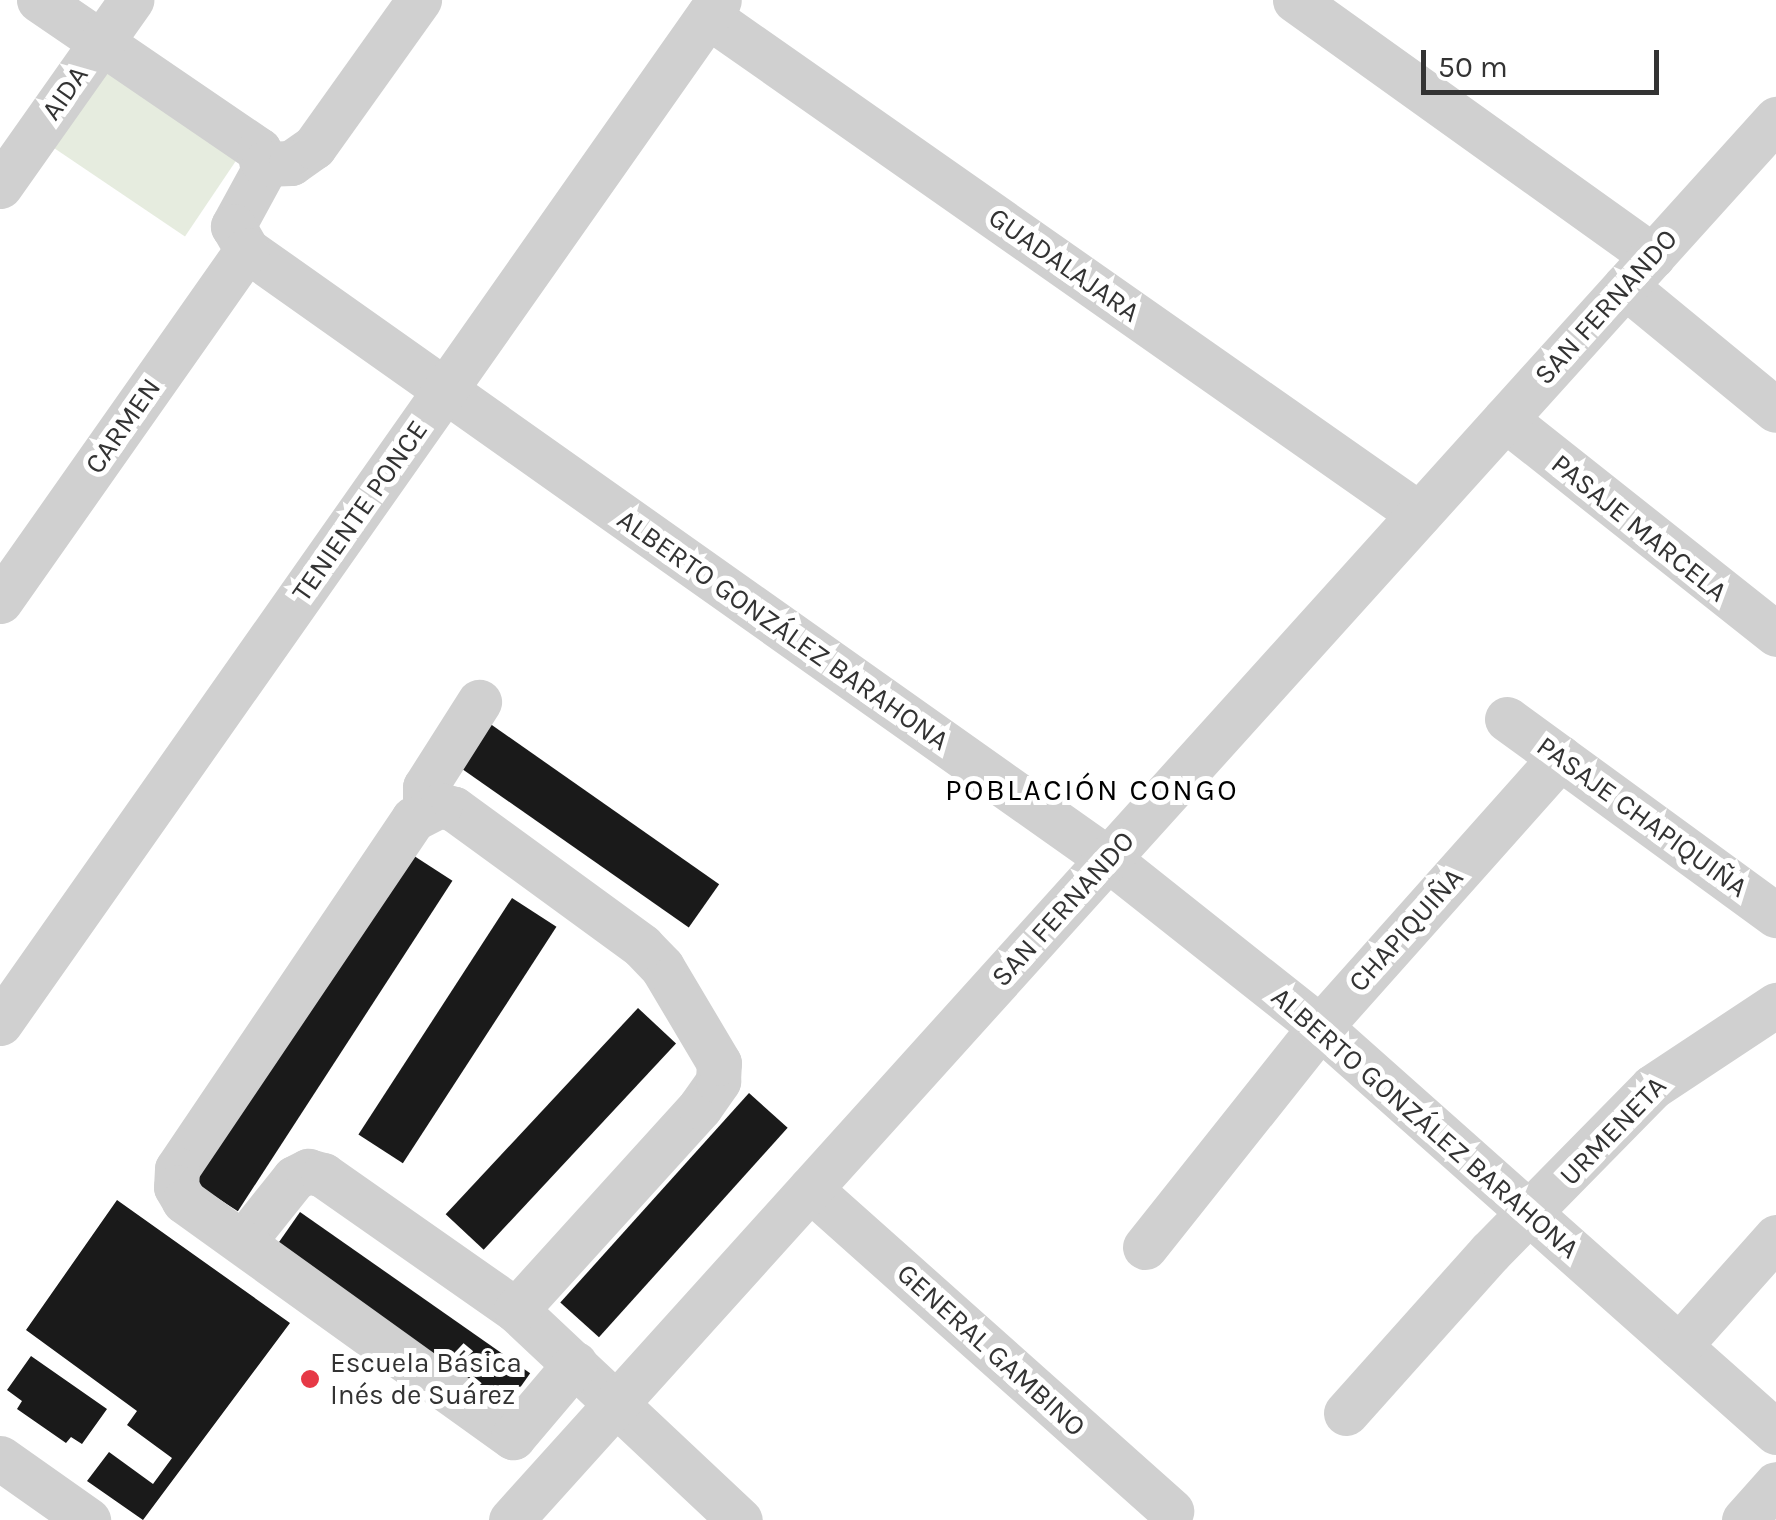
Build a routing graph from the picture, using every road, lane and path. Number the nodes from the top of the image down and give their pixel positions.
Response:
1 (39, 0) edge
2 (131, 0) edge
3 (418, 0) edge
4 (1295, 0) edge
5 (714, 8) edge
6 (101, 42) junction
7 (1768, 144) edge
8 (264, 164) junction
9 (0, 186) edge
10 (246, 250) junction
11 (1638, 271) junction
12 (445, 390) junction
13 (1776, 410) edge
14 (1505, 419) junction
15 (1419, 514) junction
16 (1, 599) edge
17 (1776, 634) edge
18 (480, 702) dead end
19 (1507, 719) dead end
20 (1560, 758) junction
21 (425, 808) junction
22 (1108, 859) junction
23 (1776, 915) edge
24 (1776, 1005) edge
25 (3, 1011) edge
26 (1320, 1027) junction
27 (810, 1189) junction
28 (1531, 1216) junction
29 (1776, 1237) edge
30 (243, 1242) junction
31 (1145, 1247) dead end
32 (516, 1310) junction
33 (1679, 1346) junction
34 (575, 1364) junction
35 (618, 1403) junction
36 (1346, 1413) dead end
37 (1776, 1432) edge
38 (0, 1458) edge
39 (1776, 1484) edge
40 (1171, 1511) dead end
41 (88, 1520) edge
42 (511, 1520) edge
43 (740, 1520) edge
44 (1744, 1520) edge

1 - 6 street
2 - 6 street, AIDA
3 - 8 street
4 - 11 street
5 - 12 street, TENIENTE PONCE
5 - 15 street, GUADALAJARA
6 - 8 street
6 - 9 street, AIDA
7 - 11 street, SAN FERNANDO
8 - 10 street
10 - 12 street, ALBERTO GONZÁLEZ BARAHONA
10 - 16 street, CARMEN
11 - 13 street
11 - 14 street, SAN FERNANDO
12 - 22 street, ALBERTO GONZÁLEZ BARAHONA
12 - 25 street, TENIENTE PONCE
14 - 15 street, SAN FERNANDO
14 - 17 street, PASAJE MARCELA
15 - 22 street, SAN FERNANDO
18 - 21 street
19 - 20 street, PASAJE CHAPIQUIÑA
20 - 23 street, PASAJE CHAPIQUIÑA
20 - 26 street, CHAPIQUIÑA
21 - 30 street
21 - 32 street
22 - 26 street, ALBERTO GONZÁLEZ BARAHONA
22 - 27 street, SAN FERNANDO
24 - 28 street, URMENETA
26 - 28 street, ALBERTO GONZÁLEZ BARAHONA
26 - 31 street, CHAPIQUIÑA
27 - 35 street, SAN FERNANDO
27 - 40 street, GENERAL GAMBINO
28 - 33 street, ALBERTO GONZÁLEZ BARAHONA
28 - 36 street, URMENETA
29 - 33 street
30 - 32 street
30 - 34 street
32 - 34 street
33 - 37 street, ALBERTO GONZÁLEZ BARAHONA
34 - 35 street
35 - 42 street, SAN FERNANDO
35 - 43 street
38 - 41 street
39 - 44 street

